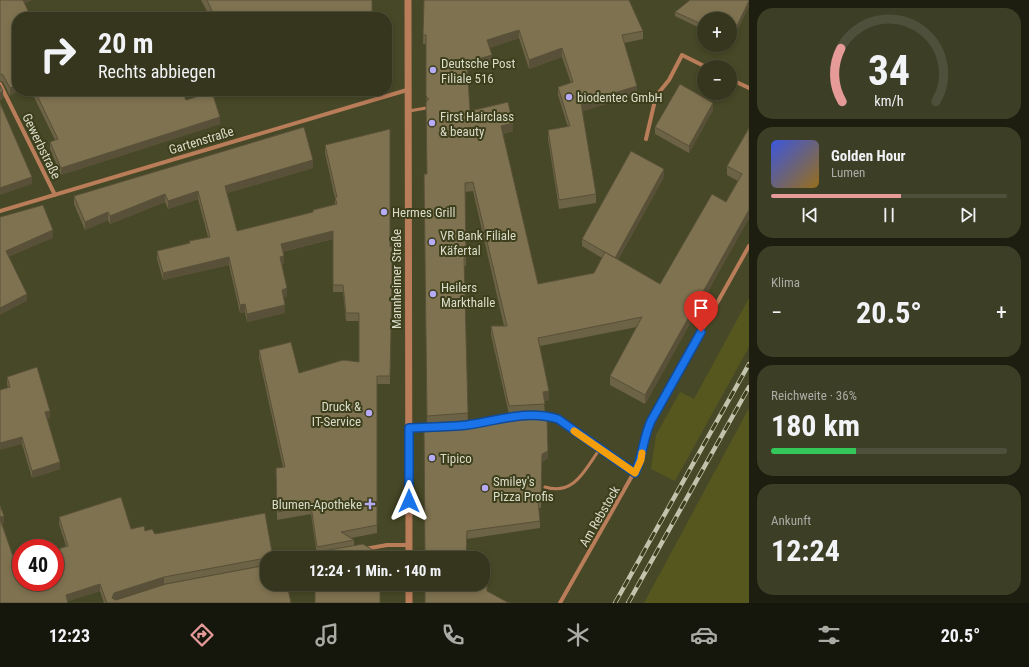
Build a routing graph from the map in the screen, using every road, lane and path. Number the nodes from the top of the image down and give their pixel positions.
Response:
1 (408, 0) edge
2 (697, 62) edge
3 (737, 82) edge
4 (0, 84) edge
5 (749, 88) edge
6 (407, 90) junction
7 (392, 94) edge
8 (387, 96) edge
9 (426, 108) edge
10 (407, 112) junction
11 (646, 139) dead end
12 (55, 195) junction
13 (0, 211) edge
14 (749, 246) edge
15 (537, 415) edge
16 (513, 416) edge
17 (467, 425) edge
18 (438, 426) edge
19 (409, 428) junction
20 (599, 450) junction
21 (635, 473) junction
22 (545, 487) dead end
23 (409, 545) junction
24 (357, 551) edge
25 (409, 551) edge
26 (409, 591) edge
27 (409, 603) edge
28 (560, 603) edge

1 - 6 street, Mannheimer Straße
2 - 11 street
3 - 5 street
4 - 12 street, Gewerbstraße
6 - 7 street, Gartenstraße
6 - 10 street, Mannheimer Straße
8 - 12 street, Gartenstraße
9 - 10 lane
10 - 19 street, Mannheimer Straße
12 - 13 street, Gartenstraße
14 - 21 street, Am Rebstock
15 - 20 lane
16 - 17 lane
18 - 19 lane
19 - 23 street, Mannheimer Straße
20 - 21 lane
20 - 22 lane
21 - 28 street, Am Rebstock
23 - 24 street
23 - 25 street, Mannheimer Straße
26 - 27 street

